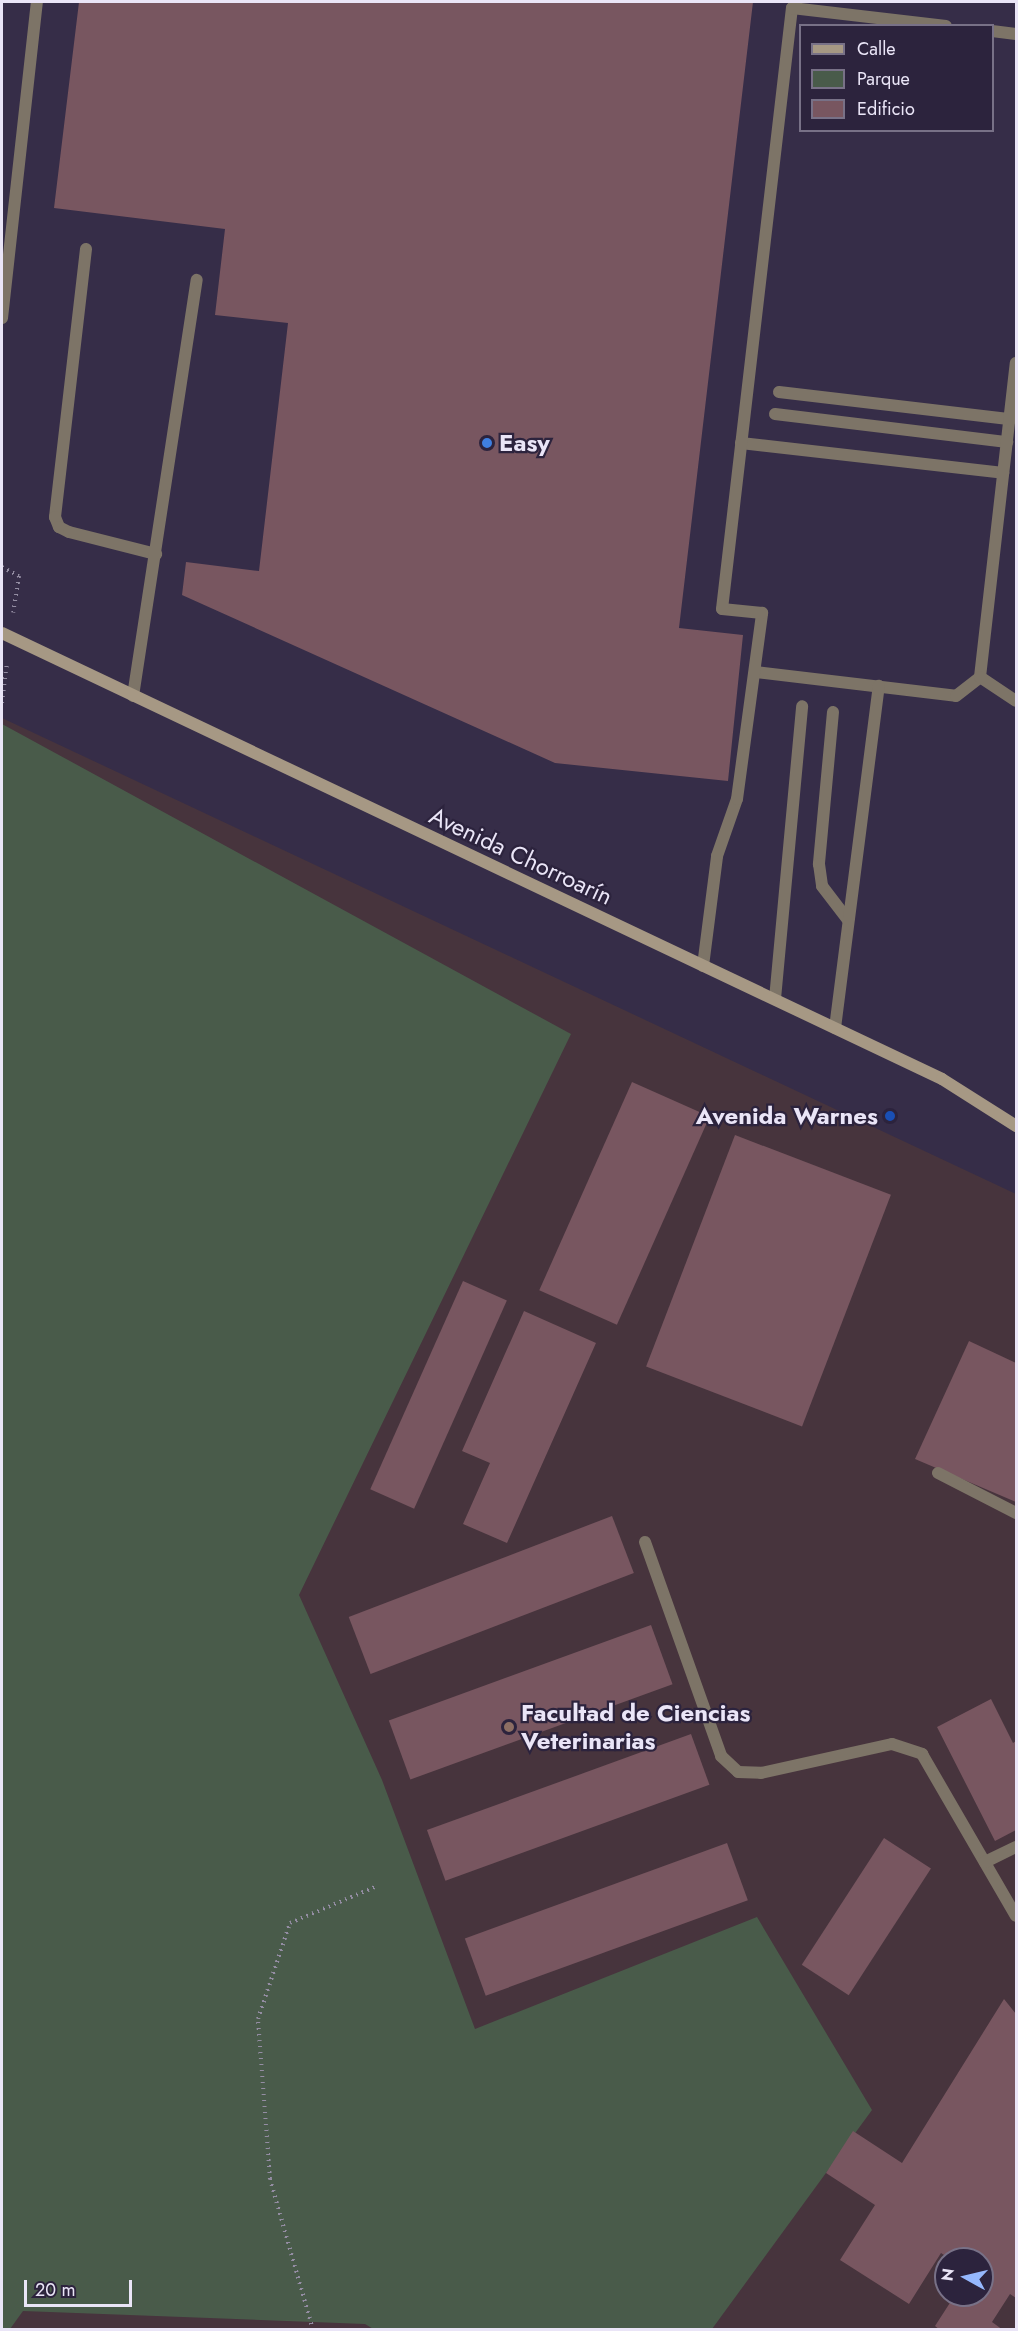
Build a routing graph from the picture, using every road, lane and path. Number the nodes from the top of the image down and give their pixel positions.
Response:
1 (37, 2) edge
2 (929, 24) edge
3 (994, 31) edge
4 (1017, 34) edge
5 (86, 249) dead end
6 (197, 280) dead end
7 (2, 318) edge
8 (1017, 363) edge
9 (779, 392) dead end
10 (776, 414) dead end
11 (1010, 419) junction
12 (1007, 442) junction
13 (741, 443) junction
14 (1004, 473) junction
15 (156, 554) junction
16 (2, 633) edge
17 (756, 672) junction
18 (980, 677) junction
19 (879, 686) junction
20 (133, 696) junction
21 (1017, 701) edge
22 (802, 706) dead end
23 (833, 712) dead end
24 (848, 920) junction
25 (704, 966) junction
26 (774, 999) junction
27 (835, 1028) junction
28 (1017, 1126) edge
29 (938, 1473) dead end
30 (1017, 1513) edge
31 (645, 1542) dead end
32 (1017, 1847) edge
33 (985, 1862) junction
34 (377, 1886) dead end
35 (1017, 1916) edge
36 (313, 2330) edge

1 - 7 street
2 - 13 street
3 - 4 street
5 - 15 street
6 - 15 street
8 - 11 street
9 - 11 street
10 - 12 street
11 - 12 street
12 - 14 street
13 - 14 street
13 - 17 street
14 - 18 street
15 - 20 street
16 - 20 main road, Avenida Chorroarín
17 - 19 street
17 - 25 street
18 - 19 street
18 - 21 street
19 - 24 street
20 - 25 main road, Avenida Chorroarín
22 - 26 street
23 - 24 street
24 - 27 street
25 - 26 main road, Avenida Chorroarín
26 - 27 main road, Avenida Chorroarín
27 - 28 main road, Avenida Chorroarín
29 - 30 street
31 - 33 street
32 - 33 street
33 - 35 street
34 - 36 path

